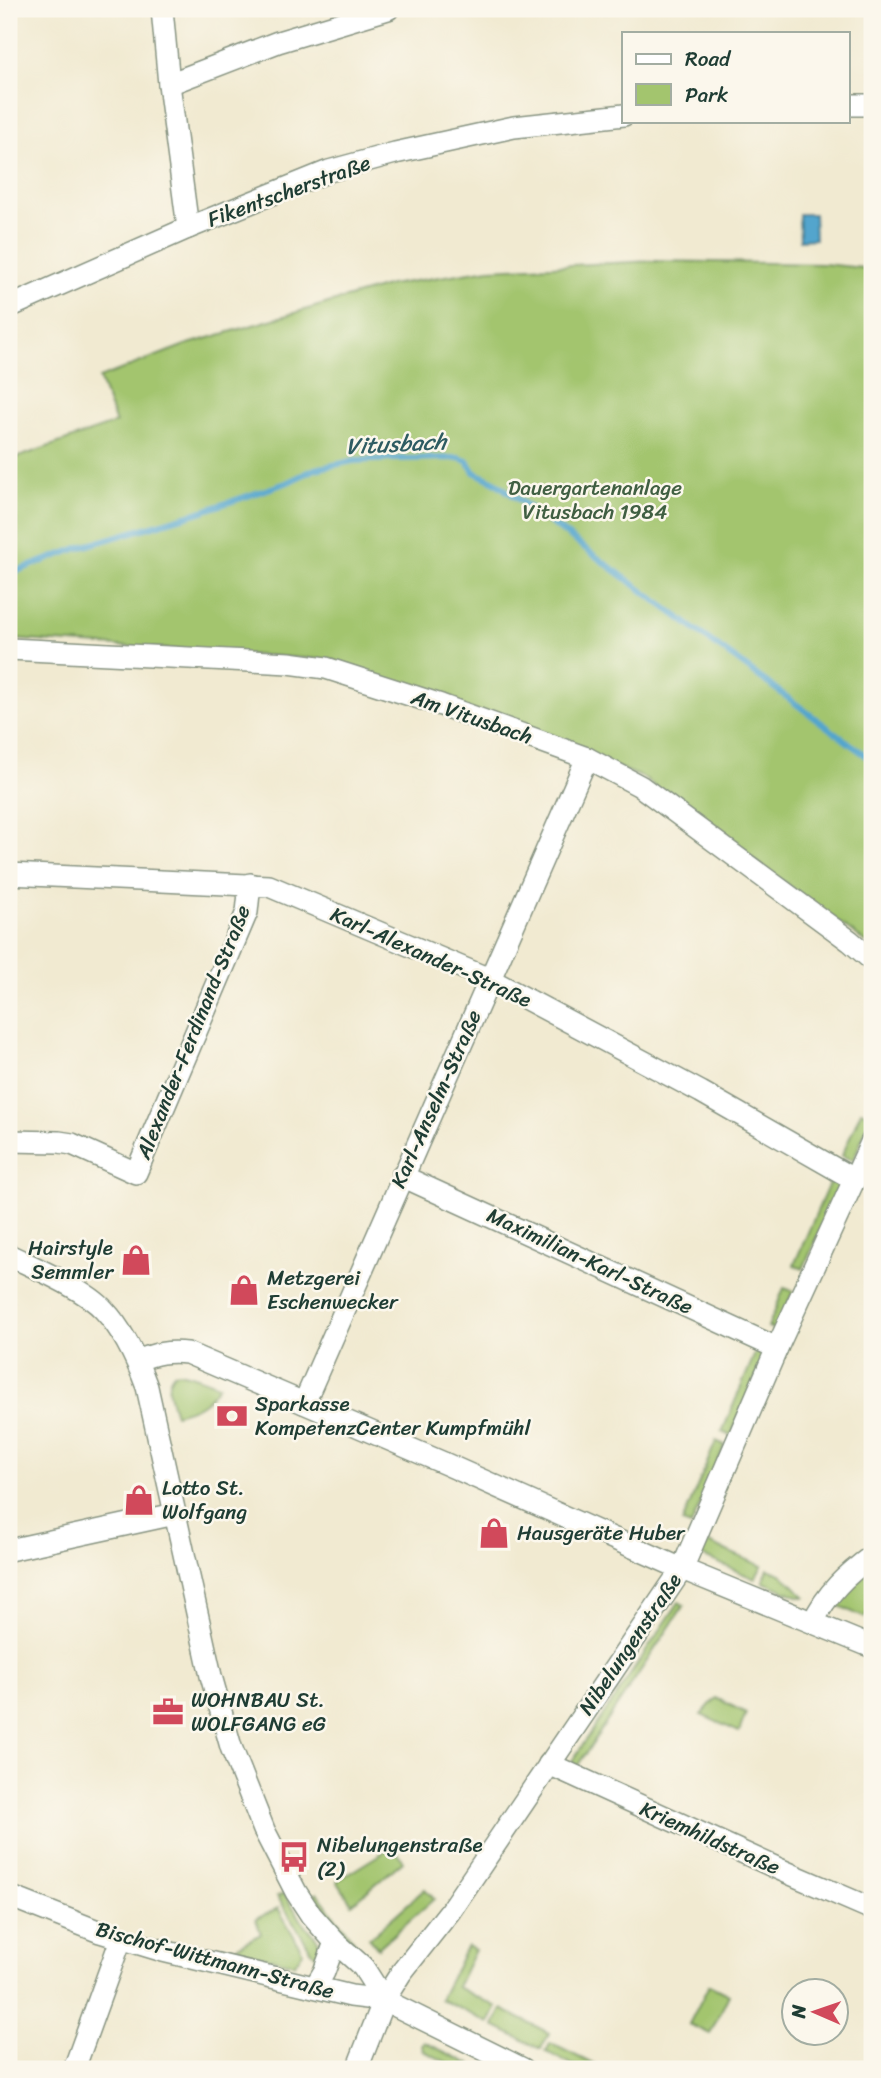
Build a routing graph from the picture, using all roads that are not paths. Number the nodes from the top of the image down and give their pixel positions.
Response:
1 (162, 9) edge
2 (387, 9) edge
3 (169, 84) junction
4 (850, 105) edge
5 (872, 105) edge
6 (622, 115) edge
7 (188, 228) junction
8 (9, 307) edge
9 (9, 649) edge
10 (587, 758) junction
11 (9, 874) edge
12 (250, 884) junction
13 (872, 960) edge
14 (489, 979) junction
15 (9, 1140) edge
16 (872, 1141) edge
17 (402, 1176) junction
18 (855, 1180) junction
19 (9, 1255) edge
20 (777, 1348) junction
21 (137, 1361) junction
22 (304, 1402) junction
23 (175, 1514) junction
24 (9, 1550) edge
25 (872, 1556) edge
26 (681, 1569) junction
27 (813, 1622) junction
28 (872, 1647) edge
29 (549, 1764) junction
30 (9, 1896) edge
31 (872, 1909) edge
32 (121, 1939) junction
33 (335, 1942) junction
34 (315, 1987) junction
35 (384, 2000) junction
36 (74, 2069) edge
37 (357, 2069) edge
38 (523, 2069) edge

1 - 3 street
2 - 3 street
3 - 7 street
4 - 5 street
6 - 7 street, Fikentscherstraße
7 - 8 street, Fikentscherstraße
9 - 10 street, Am Vitusbach
10 - 13 street, Am Vitusbach
10 - 14 street, Karl-Anselm-Straße
11 - 12 street, Karl-Alexander-Straße
12 - 14 street, Karl-Alexander-Straße
12 - 15 street, Alexander-Ferdinand-Straße
14 - 17 street, Karl-Anselm-Straße
14 - 18 street, Karl-Alexander-Straße
16 - 18 street, Nibelungenstraße
17 - 20 street, Maximilian-Karl-Straße
17 - 22 street, Karl-Anselm-Straße
18 - 20 street, Nibelungenstraße
19 - 21 street
20 - 26 street, Nibelungenstraße
21 - 22 street
21 - 23 street
22 - 26 street
23 - 24 street
23 - 33 street
25 - 27 street
26 - 27 street
26 - 29 street, Nibelungenstraße
27 - 28 street
29 - 31 street, Kriemhildstraße
29 - 35 street, Nibelungenstraße
30 - 32 street, Bischof-Wittmann-Straße
32 - 34 street, Bischof-Wittmann-Straße
32 - 36 street
33 - 34 street
33 - 35 street
34 - 35 street, Bischof-Wittmann-Straße
35 - 37 street, Nibelungenstraße
35 - 38 street

